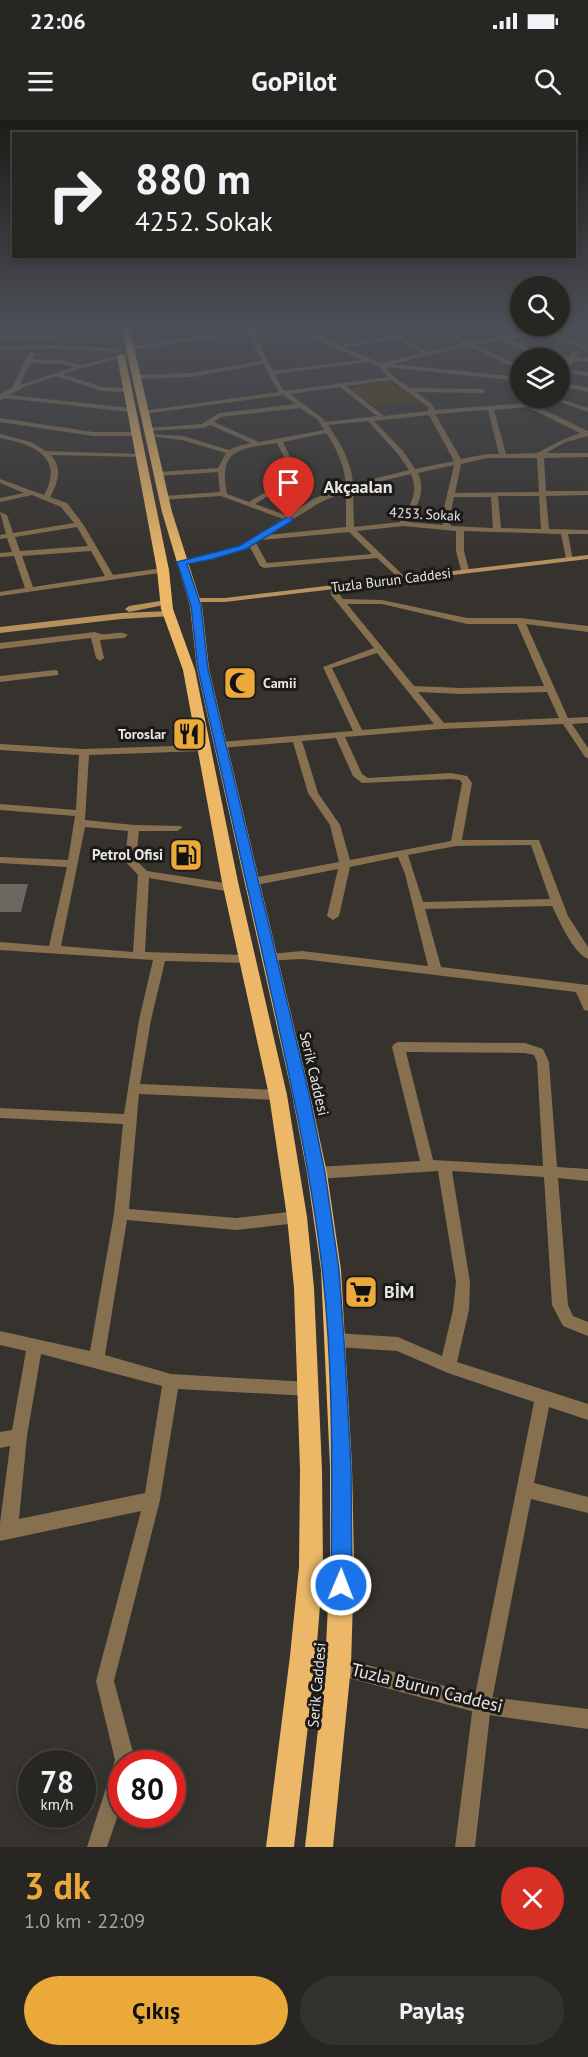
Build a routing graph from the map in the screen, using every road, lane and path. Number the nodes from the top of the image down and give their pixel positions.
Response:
1 (51, 407) edge
2 (137, 407) edge
3 (198, 407) edge
4 (215, 407) edge
5 (294, 407) edge
6 (300, 407) edge
7 (368, 407) edge
8 (431, 407) edge
9 (510, 407) edge
10 (534, 408) edge
11 (488, 409) junction
12 (432, 413) junction
13 (219, 416) junction
14 (383, 418) junction
15 (0, 420) edge
16 (370, 420) junction
17 (210, 422) junction
18 (141, 424) junction
19 (326, 428) junction
20 (588, 433) edge
21 (0, 436) edge
22 (278, 440) junction
23 (258, 444) junction
24 (229, 452) junction
25 (47, 453) junction
26 (540, 454) junction
27 (139, 455) junction
28 (503, 455) junction
29 (588, 455) edge
30 (458, 461) junction
31 (221, 470) junction
32 (413, 470) junction
33 (158, 474) junction
34 (0, 481) edge
35 (350, 487) junction
36 (34, 492) junction
37 (588, 493) edge
38 (224, 494) junction
39 (494, 494) junction
40 (541, 494) junction
41 (450, 495) junction
42 (47, 497) junction
43 (164, 498) junction
44 (0, 500) edge
45 (250, 504) junction
46 (0, 514) edge
47 (289, 519) junction
48 (79, 524) junction
49 (403, 524) junction
50 (350, 528) junction
51 (447, 528) junction
52 (460, 530) junction
53 (497, 531) junction
54 (545, 532) junction
55 (564, 532) junction
56 (588, 532) edge
57 (11, 535) junction
58 (0, 537) edge
59 (261, 538) junction
60 (252, 543) junction
61 (94, 548) junction
62 (18, 553) junction
63 (0, 555) edge
64 (378, 556) junction
65 (570, 559) junction
66 (588, 559) edge
67 (182, 562) junction
68 (163, 570) junction
69 (465, 570) junction
70 (110, 577) junction
71 (401, 578) junction
72 (30, 590) junction
73 (334, 593) junction
74 (0, 594) edge
75 (341, 601) junction
76 (195, 605) junction
77 (167, 608) junction
78 (520, 621) junction
79 (0, 628) edge
80 (588, 629) edge
81 (124, 635) dead end
82 (96, 638) junction
83 (0, 646) edge
84 (380, 649) junction
85 (100, 658) dead end
86 (55, 674) dead end
87 (0, 678) edge
88 (412, 689) junction
89 (548, 689) junction
90 (588, 720) edge
91 (566, 721) junction
92 (441, 726) junction
93 (359, 733) junction
94 (339, 735) junction
95 (297, 739) junction
96 (0, 747) edge
97 (212, 747) junction
98 (84, 752) junction
99 (588, 755) edge
100 (0, 807) edge
101 (80, 818) junction
102 (134, 828) junction
103 (177, 828) dead end
104 (456, 843) junction
105 (402, 853) junction
106 (0, 860) edge
107 (345, 863) junction
108 (74, 864) junction
109 (144, 874) junction
110 (252, 882) junction
111 (231, 888) junction
112 (556, 902) junction
113 (419, 906) junction
114 (333, 916) dead end
115 (0, 946) edge
116 (54, 950) junction
117 (588, 955) edge
118 (139, 956) junction
119 (160, 957) junction
120 (269, 958) junction
121 (246, 959) junction
122 (436, 972) junction
123 (584, 988) edge
124 (588, 1006) edge
125 (133, 1089) junction
126 (278, 1095) junction
127 (0, 1113) edge
128 (130, 1119) junction
129 (428, 1166) junction
130 (444, 1166) junction
131 (549, 1172) junction
132 (317, 1173) junction
133 (588, 1175) edge
134 (121, 1214) junction
135 (297, 1217) junction
136 (588, 1329) edge
137 (0, 1338) edge
138 (336, 1340) junction
139 (36, 1346) junction
140 (96, 1360) junction
141 (448, 1366) junction
142 (171, 1381) junction
143 (309, 1389) junction
144 (543, 1398) junction
145 (588, 1412) edge
146 (19, 1436) junction
147 (0, 1440) edge
148 (525, 1489) junction
149 (152, 1500) junction
150 (588, 1505) edge
151 (4, 1531) edge
152 (338, 1666) junction
153 (482, 1705) junction
154 (588, 1719) edge
155 (122, 1750) edge
156 (108, 1815) edge
157 (98, 1847) edge
158 (280, 1847) edge
159 (319, 1847) edge
160 (465, 1847) edge

1 - 18 street
2 - 18 highway, Serik Caddesi
3 - 18 street
4 - 13 street
5 - 13 street
6 - 19 street
7 - 14 street
8 - 12 street
9 - 11 street
10 - 20 street
11 - 12 street
11 - 28 street
12 - 14 street
12 - 30 street
13 - 17 street
14 - 16 street
15 - 18 street
16 - 19 street
16 - 32 street
17 - 18 street
17 - 23 street
18 - 24 street
18 - 27 highway, Serik Caddesi
18 - 33 highway, Serik Caddesi
19 - 22 street
19 - 35 street
20 - 26 street
21 - 25 street
22 - 23 street
22 - 45 street
23 - 24 street
24 - 31 street
25 - 27 street
25 - 42 street
26 - 28 street
26 - 29 street
26 - 40 street
27 - 68 highway, Serik Caddesi
28 - 30 street
30 - 32 street
30 - 41 street
31 - 33 street
31 - 38 street
32 - 35 street
32 - 49 street
33 - 43 highway, Serik Caddesi
34 - 36 street
35 - 47 street
35 - 50 street
36 - 42 street
36 - 44 street
37 - 40 street
38 - 43 street
38 - 45 street
39 - 40 street
39 - 41 street
39 - 53 street
40 - 54 street
41 - 51 street
42 - 48 street
43 - 67 highway, Serik Caddesi
45 - 47 street
46 - 57 street
47 - 59 street
48 - 57 street
48 - 61 street
49 - 50 street, 4253. Sokak
49 - 51 street, 4253. Sokak
50 - 59 street, 4253. Sokak
50 - 64 street
51 - 52 street, 4253. Sokak
52 - 53 street, 4253. Sokak
52 - 69 street
53 - 54 street, 4253. Sokak
54 - 55 street, 4253. Sokak
55 - 56 street, 4253. Sokak
55 - 65 street
57 - 58 street
57 - 62 street
59 - 60 street
60 - 64 street
60 - 67 street
61 - 62 street
61 - 70 street
62 - 63 street
62 - 72 street
64 - 71 street
65 - 66 main road, Tuzla Burun Caddesi
65 - 69 main road, Tuzla Burun Caddesi
66 - 73 main road, Tuzla Burun Caddesi
67 - 76 highway, Serik Caddesi
68 - 70 street
68 - 77 highway, Serik Caddesi
69 - 71 main road, Tuzla Burun Caddesi
70 - 72 street
71 - 76 main road, Tuzla Burun Caddesi
72 - 74 street
73 - 75 street
73 - 76 main road, Tuzla Burun Caddesi
75 - 78 street
75 - 84 street
76 - 77 highway
76 - 97 highway, Serik Caddesi
77 - 79 main road
77 - 97 highway, Serik Caddesi
78 - 80 street
78 - 89 street
81 - 82 street
82 - 83 street
82 - 85 street
84 - 88 street
84 - 93 street
86 - 87 street
88 - 89 street
88 - 92 street
89 - 91 street
90 - 91 street
91 - 92 street
91 - 99 street
92 - 93 street
93 - 94 street
94 - 95 street
94 - 104 street
95 - 97 street
95 - 107 street
96 - 98 street
97 - 98 street
97 - 110 highway, Serik Caddesi
97 - 111 highway, Serik Caddesi
98 - 101 street
100 - 101 street
101 - 102 street
101 - 108 street
102 - 103 street
102 - 109 street
104 - 105 street
104 - 112 street
105 - 107 street
105 - 113 street
106 - 108 street
107 - 110 street
107 - 114 street
108 - 116 street
109 - 111 street
109 - 118 street
110 - 120 highway, Serik Caddesi
111 - 121 highway, Serik Caddesi
112 - 113 street
112 - 117 street
113 - 122 street
115 - 116 street
116 - 118 street
118 - 119 street
119 - 121 street
119 - 125 street
120 - 122 street
120 - 132 highway, Serik Caddesi
121 - 126 highway, Serik Caddesi
122 - 123 street
123 - 124 street
125 - 126 street
125 - 128 street
126 - 135 highway, Serik Caddesi
127 - 128 street
128 - 134 street
129 - 130 street
129 - 131 street
129 - 132 street
130 - 131 street
130 - 141 street
131 - 133 street
131 - 136 street
132 - 138 highway, Serik Caddesi
134 - 135 street
134 - 140 street
135 - 143 highway, Serik Caddesi
137 - 139 street
138 - 141 street
138 - 152 highway, Serik Caddesi
139 - 140 street
139 - 146 street
140 - 142 street
141 - 144 street
142 - 143 street
142 - 149 street
143 - 158 highway, Serik Caddesi
144 - 145 street
144 - 148 street
146 - 147 street
146 - 151 street
148 - 150 street
148 - 153 street
149 - 151 street
149 - 155 street
152 - 153 street, Tuzla Burun Caddesi
152 - 159 highway, Serik Caddesi
153 - 154 street, Tuzla Burun Caddesi
153 - 160 street
156 - 157 street

